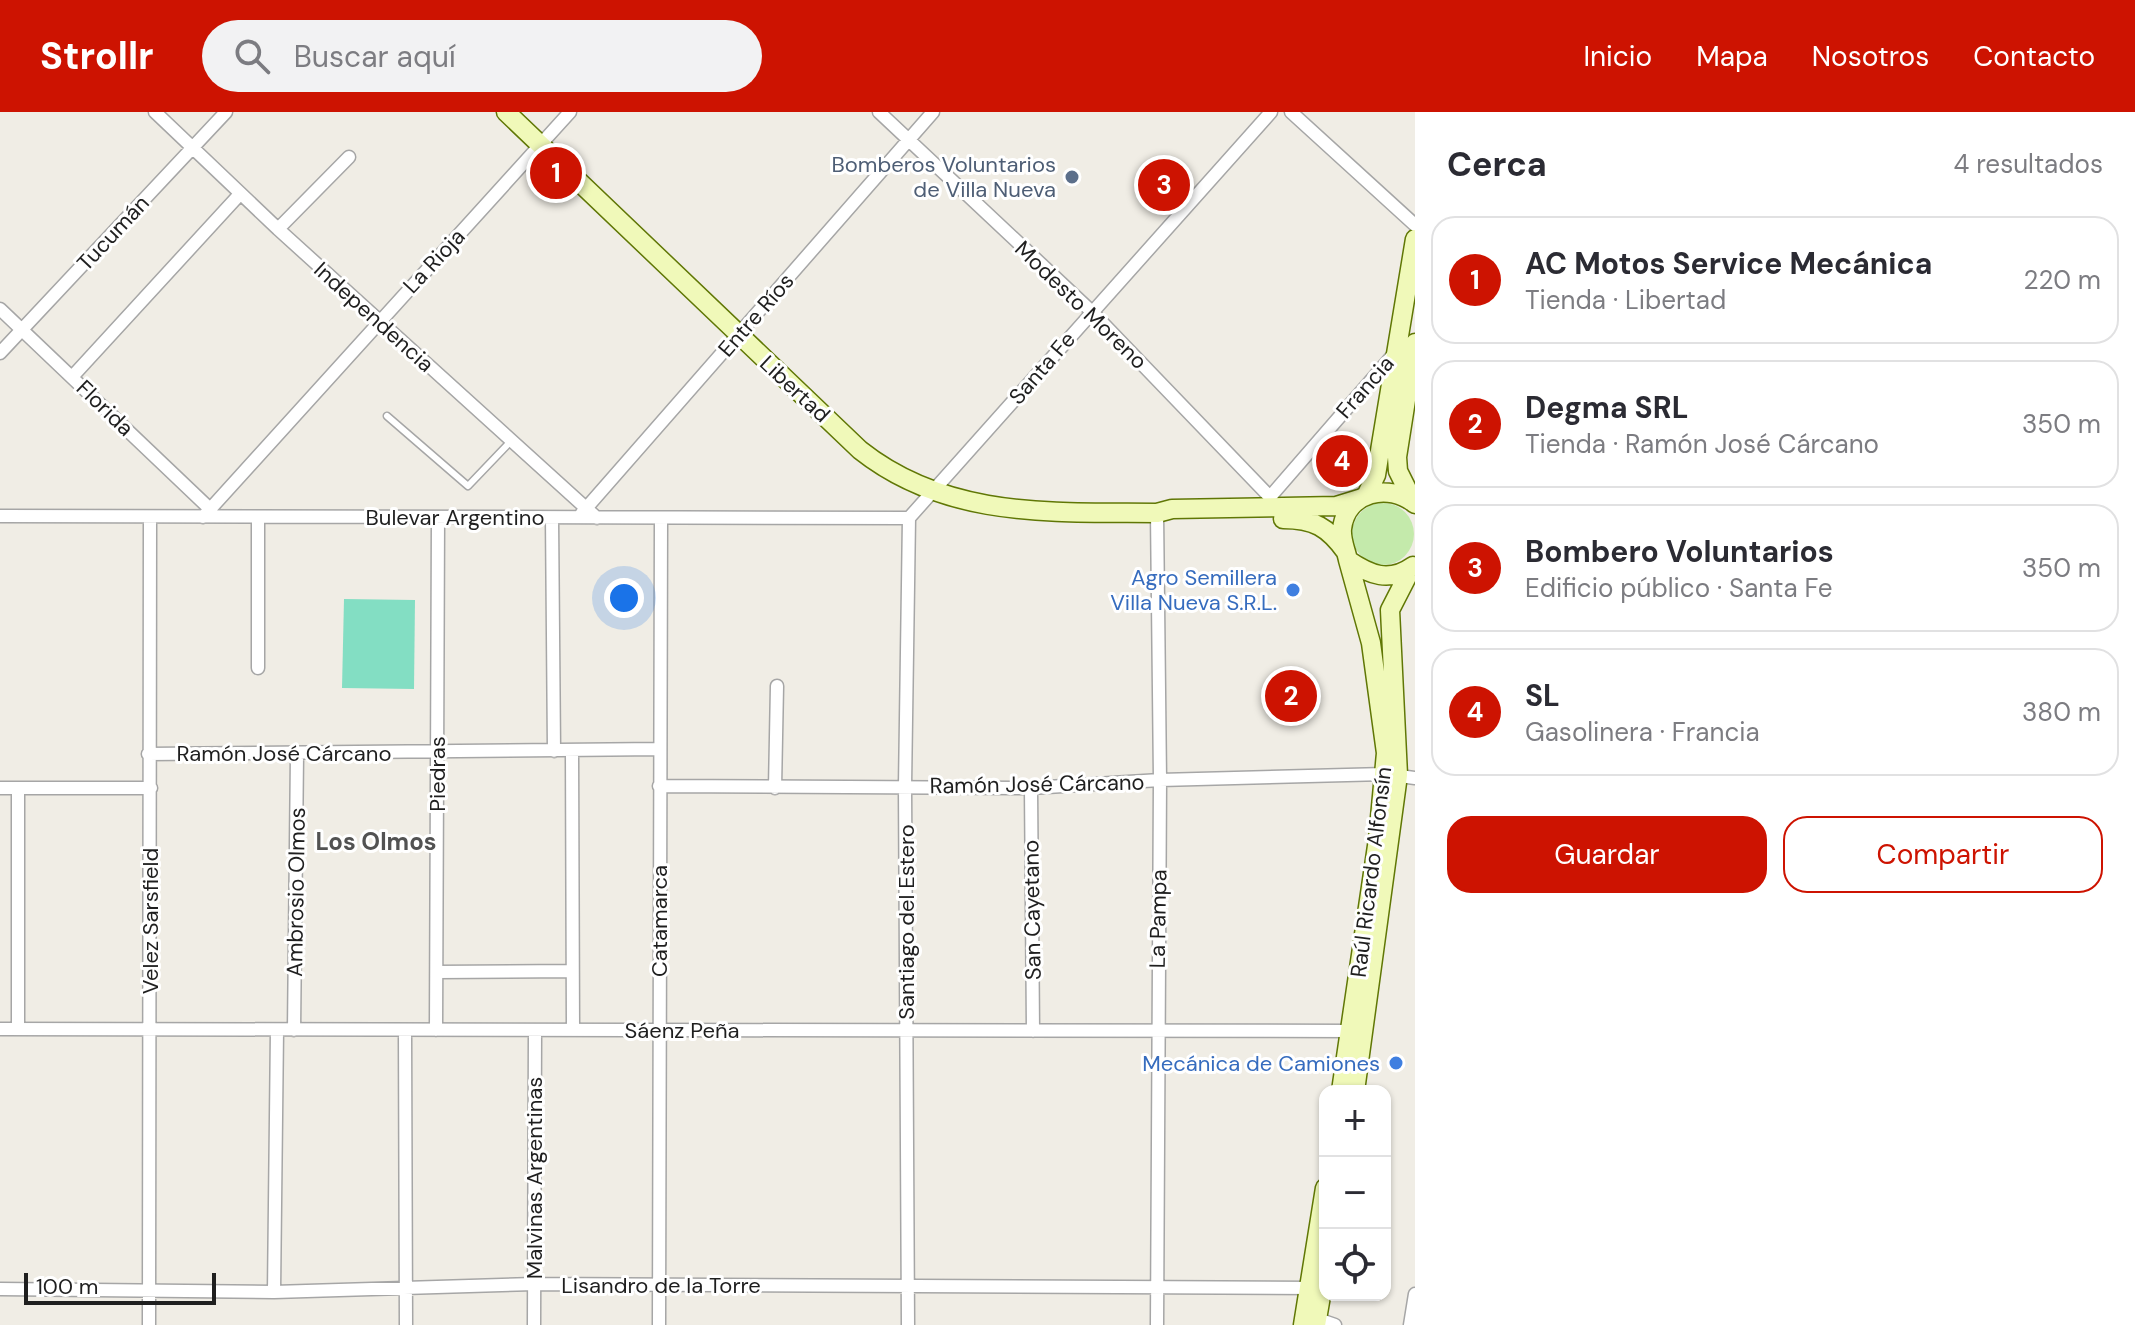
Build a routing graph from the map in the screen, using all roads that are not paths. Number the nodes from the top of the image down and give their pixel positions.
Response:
1 (155, 112) edge
2 (226, 112) edge
3 (506, 112) edge
4 (570, 112) edge
5 (879, 112) edge
6 (933, 112) edge
7 (1271, 112) edge
8 (1291, 112) edge
9 (908, 140) junction
10 (541, 145) junction
11 (192, 148) junction
12 (349, 157) dead end
13 (240, 194) junction
14 (1415, 225) edge
15 (278, 229) junction
16 (1415, 239) edge
17 (0, 309) edge
18 (1091, 311) junction
19 (378, 321) junction
20 (23, 330) junction
21 (738, 336) junction
22 (1415, 343) edge
23 (1397, 350) junction
24 (0, 353) edge
25 (72, 377) junction
26 (387, 416) dead end
27 (511, 441) junction
28 (934, 492) junction
29 (1364, 497) junction
30 (1270, 502) junction
31 (1415, 504) edge
32 (206, 512) junction
33 (582, 513) junction
34 (1157, 513) junction
35 (0, 516) edge
36 (150, 517) junction
37 (258, 517) junction
38 (438, 517) junction
39 (552, 518) junction
40 (661, 518) junction
41 (909, 518) junction
42 (1347, 556) junction
43 (1414, 565) edge
44 (258, 668) dead end
45 (777, 686) dead end
46 (660, 749) junction
47 (554, 751) junction
48 (572, 751) junction
49 (437, 752) junction
50 (148, 754) junction
51 (297, 754) junction
52 (1399, 776) edge
53 (1160, 780) junction
54 (659, 786) junction
55 (905, 786) junction
56 (0, 788) edge
57 (18, 788) junction
58 (151, 788) junction
59 (775, 788) junction
60 (1031, 788) junction
61 (572, 971) junction
62 (437, 972) junction
63 (0, 1029) edge
64 (18, 1029) junction
65 (150, 1029) junction
66 (277, 1030) junction
67 (294, 1030) junction
68 (405, 1030) junction
69 (436, 1030) junction
70 (535, 1030) junction
71 (573, 1030) junction
72 (658, 1030) junction
73 (907, 1031) junction
74 (1033, 1031) junction
75 (1156, 1031) junction
76 (1357, 1031) junction
77 (1343, 1085) edge
78 (1355, 1085) edge
79 (1319, 1283) edge
80 (534, 1284) junction
81 (659, 1285) junction
82 (908, 1287) junction
83 (407, 1288) junction
84 (1156, 1288) junction
85 (0, 1289) edge
86 (149, 1291) junction
87 (274, 1292) junction
88 (1415, 1294) edge
89 (1310, 1321) edge
90 (149, 1325) edge
91 (406, 1325) edge
92 (534, 1325) edge
93 (659, 1325) edge
94 (908, 1325) edge
95 (1157, 1325) edge
96 (1335, 1325) edge
97 (1410, 1325) edge

1 - 11 street, Independencia
2 - 11 street, Tucumán
3 - 10 main road, Libertad
4 - 10 street, La Rioja
5 - 9 street, Modesto Moreno
6 - 9 street, Entre Ríos
7 - 18 street, Santa Fe
8 - 14 street
9 - 18 street, Modesto Moreno
9 - 21 street, Entre Ríos
10 - 19 street, La Rioja
10 - 21 main road, Libertad
11 - 13 street, Independencia
11 - 20 street, Tucumán
12 - 15 street
13 - 15 street, Independencia
13 - 25 street
15 - 19 street, Independencia
16 - 23 main road
17 - 20 street, Florida
18 - 28 street, Santa Fe
18 - 30 street, Modesto Moreno
19 - 27 street, Independencia
19 - 32 street, La Rioja
20 - 24 street, Tucumán
20 - 25 street, Florida
21 - 28 main road, Libertad
21 - 33 street, Entre Ríos
22 - 31 main road
23 - 29 main road
23 - 30 street, Francia
25 - 32 street, Florida
26 - 27 lane
27 - 33 street, Independencia
28 - 34 main road, Libertad
28 - 41 street, Santa Fe
29 - 30 main road, Libertad
29 - 31 main road, Libertad
29 - 42 main road
30 - 34 main road, Libertad
32 - 36 street, Bulevar Argentino
32 - 37 street, Bulevar Argentino
33 - 39 street, Bulevar Argentino
33 - 40 street, Independencia
34 - 42 main road, Libertad
34 - 53 street, La Pampa
35 - 36 street, Bulevar Argentino
36 - 50 street, Velez Sarsfield
37 - 38 street, Bulevar Argentino
37 - 44 street
38 - 39 street, Bulevar Argentino
38 - 49 street, Piedras
39 - 47 street
40 - 41 street
40 - 46 street, Catamarca
41 - 55 street, Santiago del Estero
42 - 43 main road
42 - 52 main road, Raúl Ricardo Alfonsín
43 - 52 main road, Raúl Ricardo Alfonsín
45 - 59 street
46 - 48 street, Ramón José Cárcano
46 - 54 street, Catamarca
47 - 48 street, Ramón José Cárcano
47 - 49 street, Ramón José Cárcano
48 - 61 street
49 - 51 street, Ramón José Cárcano
49 - 62 street, Piedras
50 - 51 street, Ramón José Cárcano
50 - 58 street, Velez Sarsfield
51 - 67 street, Ambrosio Olmos
52 - 53 street, Ramón José Cárcano
52 - 76 main road, Raúl Ricardo Alfonsín
53 - 60 street, Ramón José Cárcano
53 - 75 street, La Pampa
54 - 59 street, Ramón José Cárcano
54 - 72 street, Catamarca
55 - 59 street, Ramón José Cárcano
55 - 60 street, Ramón José Cárcano
55 - 73 street, Santiago del Estero
56 - 57 street
57 - 58 street
57 - 64 street
58 - 65 street, Velez Sarsfield
60 - 74 street, San Cayetano
61 - 62 street
61 - 71 street
62 - 69 street, Piedras
63 - 64 street, Sáenz Peña
64 - 65 street, Sáenz Peña
65 - 66 street, Sáenz Peña
65 - 86 street, Velez Sarsfield
66 - 67 street, Sáenz Peña
66 - 87 street
67 - 68 street, Sáenz Peña
68 - 69 street, Sáenz Peña
68 - 83 street
69 - 70 street, Sáenz Peña
70 - 71 street, Sáenz Peña
70 - 80 street, Malvinas Argentinas
71 - 72 street, Sáenz Peña
72 - 73 street, Sáenz Peña
72 - 81 street, Catamarca
73 - 74 street, Sáenz Peña
73 - 82 street, Santiago del Estero
74 - 75 street, Sáenz Peña
75 - 76 street, Sáenz Peña
75 - 84 street, La Pampa
76 - 77 main road, Raúl Ricardo Alfonsín
76 - 78 main road, Raúl Ricardo Alfonsín
79 - 84 street, Lisandro de la Torre
79 - 89 main road
80 - 81 street, Lisandro de la Torre
80 - 83 street, Lisandro de la Torre
80 - 92 street, Malvinas Argentinas
81 - 82 street, Lisandro de la Torre
81 - 93 street, Catamarca
82 - 84 street, Lisandro de la Torre
82 - 94 street, Santiago del Estero
83 - 87 street, Lisandro de la Torre
83 - 91 street
84 - 95 street, La Pampa
85 - 86 street, Lisandro de la Torre
86 - 87 street, Lisandro de la Torre
86 - 90 street, Velez Sarsfield
88 - 97 street
89 - 96 street

